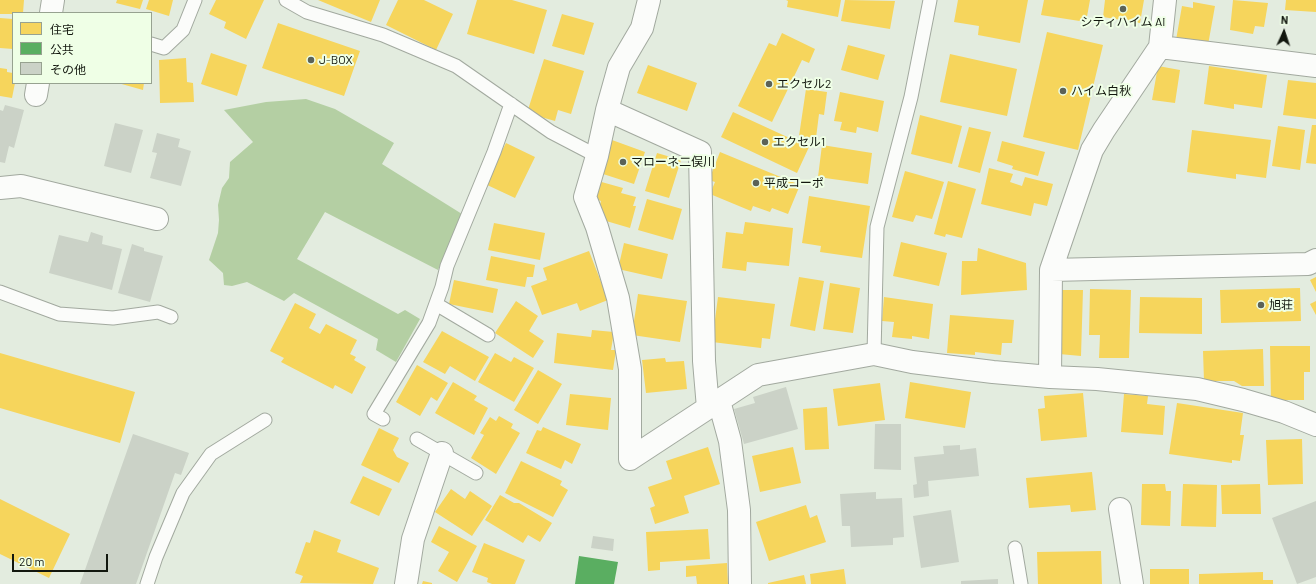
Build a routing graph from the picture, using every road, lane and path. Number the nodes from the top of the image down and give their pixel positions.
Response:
1 (53, 0) edge
2 (195, 0) edge
3 (286, 0) edge
4 (649, 0) edge
5 (930, 0) edge
6 (1165, 0) edge
7 (51, 12) edge
8 (152, 44) edge
9 (1160, 47) junction
10 (1316, 66) edge
11 (511, 104) junction
12 (607, 110) junction
13 (597, 156) junction
14 (0, 188) edge
15 (157, 220) dead end
16 (1316, 260) edge
17 (1051, 270) junction
18 (0, 292) edge
19 (436, 304) junction
20 (171, 317) dead end
21 (488, 335) dead end
22 (874, 354) junction
23 (1050, 377) junction
24 (714, 405) junction
25 (383, 419) dead end
26 (265, 420) dead end
27 (1316, 425) edge
28 (417, 439) dead end
29 (442, 453) junction
30 (476, 472) dead end
31 (1120, 509) dead end
32 (1015, 548) dead end
33 (147, 584) edge
34 (406, 584) edge
35 (740, 584) edge
36 (1021, 584) edge
37 (1132, 584) edge

1 - 7 street
2 - 8 lane
3 - 11 lane
4 - 12 street
5 - 22 lane
6 - 9 street
9 - 10 street
9 - 17 street
11 - 13 lane
11 - 19 lane
12 - 13 street
12 - 24 street
13 - 24 street
14 - 15 street
16 - 17 street
17 - 23 street
18 - 20 lane
19 - 21 lane
19 - 25 lane
22 - 23 street
22 - 24 street
23 - 27 street
24 - 35 street
26 - 33 lane
28 - 29 lane
29 - 30 lane
29 - 34 street
31 - 37 street
32 - 36 lane

